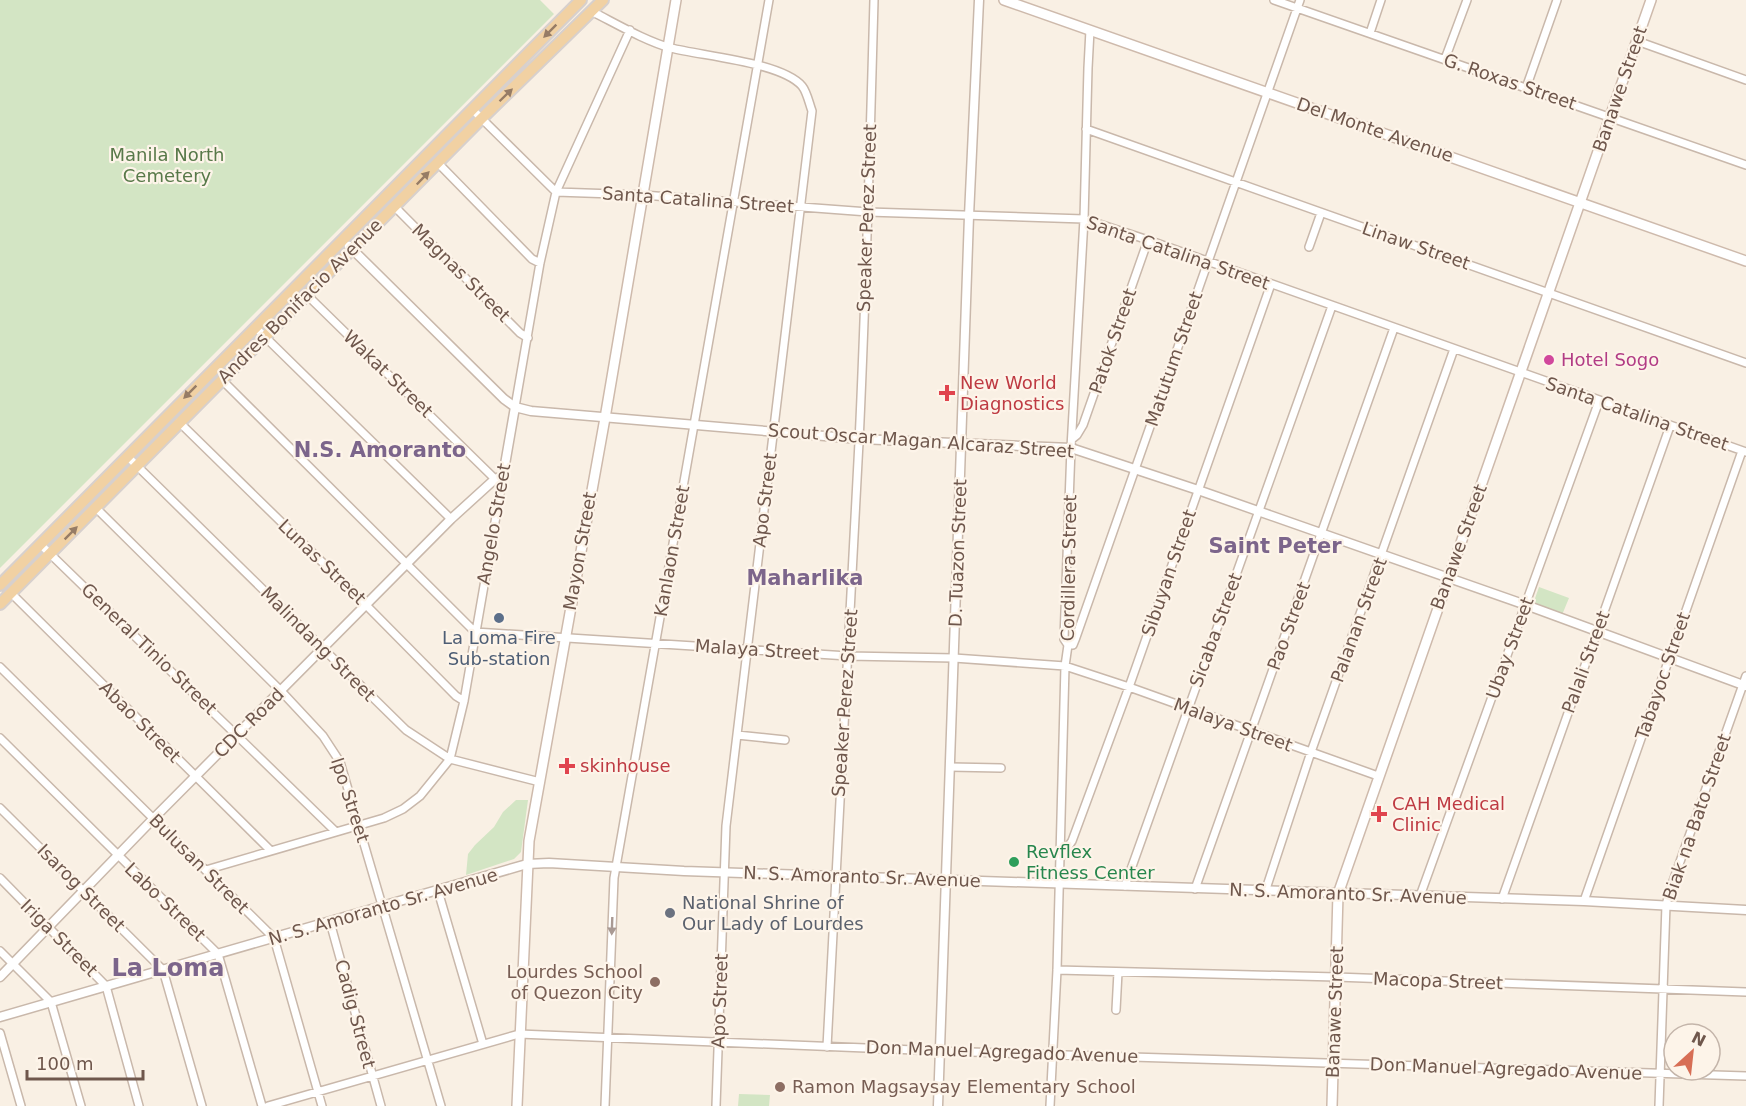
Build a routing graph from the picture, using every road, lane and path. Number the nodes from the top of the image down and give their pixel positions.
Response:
1 (581, 0) edge
2 (603, 0) edge
3 (676, 0) edge
4 (769, 0) edge
5 (874, 0) edge
6 (979, 0) edge
7 (1004, 0) edge
8 (1274, 0) edge
9 (1300, 0) edge
10 (1381, 0) edge
11 (1467, 0) edge
12 (1557, 0) edge
13 (1651, 0) edge
14 (1297, 8) junction
15 (591, 11) junction
16 (630, 30) junction
17 (1090, 30) junction
18 (1370, 33) junction
19 (1637, 41) junction
20 (669, 47) junction
21 (1445, 59) junction
22 (757, 65) junction
23 (1746, 80) edge
24 (1526, 88) junction
25 (1268, 94) junction
26 (472, 110) junction
27 (1611, 117) junction
28 (481, 119) junction
29 (1086, 129) junction
30 (438, 163) junction
31 (1746, 165) edge
32 (1236, 183) junction
33 (556, 192) junction
34 (643, 195) junction
35 (734, 202) junction
36 (1581, 202) junction
37 (395, 207) junction
38 (800, 207) junction
39 (868, 212) junction
40 (1321, 213) junction
41 (969, 216) junction
42 (1084, 219) junction
43 (343, 239) junction
44 (1148, 240) junction
45 (1309, 247) dead end
46 (352, 249) junction
47 (1746, 261) edge
48 (1208, 262) junction
49 (540, 263) junction
50 (1271, 284) junction
51 (1549, 293) junction
52 (307, 296) junction
53 (1332, 306) junction
54 (255, 327) junction
55 (1394, 328) junction
56 (266, 337) junction
57 (528, 338) junction
58 (1454, 349) junction
59 (1746, 363) edge
60 (1521, 373) junction
61 (222, 380) junction
62 (1599, 400) junction
63 (515, 407) junction
64 (604, 418) junction
65 (179, 422) junction
66 (694, 426) junction
67 (1670, 426) junction
68 (773, 432) junction
69 (860, 439) junction
70 (1072, 443) junction
71 (962, 444) junction
72 (1744, 451) edge
73 (127, 456) junction
74 (137, 466) junction
75 (1135, 469) junction
76 (499, 477) junction
77 (1198, 490) junction
78 (96, 508) junction
79 (1258, 512) junction
80 (452, 519) junction
81 (1321, 535) junction
82 (40, 544) junction
83 (51, 554) junction
84 (1382, 555) junction
85 (407, 563) junction
86 (1447, 579) junction
87 (0, 585) edge
88 (11, 593) junction
89 (0, 604) edge
90 (366, 605) junction
91 (1526, 605) junction
92 (1597, 631) junction
93 (475, 632) junction
94 (564, 638) junction
95 (656, 643) junction
96 (1068, 645) junction
97 (323, 648) junction
98 (748, 650) junction
99 (848, 656) junction
100 (954, 658) junction
101 (1669, 658) junction
102 (1065, 666) junction
103 (0, 667) edge
104 (1746, 676) edge
105 (1744, 686) edge
106 (1129, 687) junction
107 (281, 691) junction
108 (464, 700) junction
109 (1188, 709) junction
110 (1251, 731) junction
111 (238, 735) junction
112 (737, 735) junction
113 (0, 738) edge
114 (786, 740) dead end
115 (1311, 752) junction
116 (450, 759) junction
117 (950, 767) junction
118 (1001, 768) dead end
119 (1378, 776) junction
120 (196, 777) junction
121 (540, 782) junction
122 (0, 808) edge
123 (154, 818) junction
124 (359, 825) junction
125 (335, 831) junction
126 (270, 850) junction
127 (118, 856) junction
128 (1060, 858) junction
129 (527, 864) junction
130 (616, 868) junction
131 (206, 870) junction
132 (723, 872) junction
133 (834, 876) junction
134 (0, 878) edge
135 (946, 880) junction
136 (1059, 885) junction
137 (1125, 886) junction
138 (1195, 889) junction
139 (84, 890) junction
140 (438, 891) junction
141 (1265, 892) junction
142 (1338, 894) junction
143 (1420, 896) junction
144 (1502, 899) junction
145 (1584, 902) junction
146 (1666, 905) junction
147 (383, 906) junction
148 (1746, 910) edge
149 (330, 922) junction
150 (49, 926) junction
151 (274, 938) junction
152 (0, 951) edge
153 (218, 954) junction
154 (13, 964) junction
155 (162, 970) junction
156 (1057, 970) junction
157 (1118, 972) junction
158 (0, 977) edge
159 (1336, 977) junction
160 (106, 986) junction
161 (1663, 990) junction
162 (1746, 992) edge
163 (51, 1002) junction
164 (1116, 1010) dead end
165 (0, 1017) edge
166 (0, 1033) edge
167 (519, 1034) junction
168 (608, 1037) junction
169 (718, 1041) junction
170 (483, 1044) junction
171 (827, 1047) junction
172 (939, 1051) junction
173 (1052, 1054) junction
174 (427, 1061) junction
175 (1334, 1064) junction
176 (1660, 1073) junction
177 (372, 1076) junction
178 (1746, 1076) edge
179 (317, 1091) junction
180 (21, 1106) edge
181 (81, 1106) edge
182 (139, 1106) edge
183 (202, 1106) edge
184 (262, 1106) edge
185 (268, 1106) edge
186 (322, 1106) edge
187 (381, 1106) edge
188 (441, 1106) edge
189 (517, 1106) edge
190 (605, 1106) edge
191 (716, 1106) edge
192 (938, 1106) edge
193 (1050, 1106) edge
194 (1332, 1106) edge
195 (1659, 1106) edge

1 -> 26 main road, Andres Bonifacio Avenue
2 - 15 main road, Andres Bonifacio Avenue
3 - 20 main road, Mayon Street
4 - 22 street, Kanlaon Street
5 - 39 street, Speaker Perez Street
6 - 41 street, D. Tuazon Street
7 - 17 main road, Del Monte Avenue
8 - 14 street, G. Roxas Street
9 - 14 street, Matutum Street
10 - 18 street
11 - 21 street
12 - 24 street
13 - 19 main road, Banawe Street
14 - 18 street, G. Roxas Street
14 - 25 street, Matutum Street
15 - 16 street, Apo Street
28 -> 15 main road, Andres Bonifacio Avenue
16 - 20 street, Apo Street
16 - 33 street, Angelo Street
17 - 25 main road, Del Monte Avenue
17 - 29 street, Cordillera Street
18 - 21 street, G. Roxas Street
19 - 23 street
19 - 27 main road, Banawe Street
20 - 22 street, Apo Street
20 - 34 main road, Mayon Street
21 - 24 street, G. Roxas Street
22 - 35 street, Kanlaon Street
22 - 38 street, Apo Street
24 - 27 street, G. Roxas Street
25 - 32 street, Matutum Street
25 - 36 main road, Del Monte Avenue
26 - 28 street
26 - 43 main road, Andres Bonifacio Avenue
27 - 31 street, G. Roxas Street
27 - 36 main road, Banawe Street
28 - 30 main road, Andres Bonifacio Avenue
28 - 33 street
29 - 32 street, Linaw Street
29 - 42 street, Cordillera Street
37 -> 30 main road, Andres Bonifacio Avenue
30 - 49 street
32 - 40 street, Linaw Street
32 - 48 street, Matutum Street
33 - 34 street, Santa Catalina Street
33 - 49 street, Angelo Street
34 - 35 street, Santa Catalina Street
34 - 64 main road, Mayon Street
35 - 38 street, Santa Catalina Street
35 - 66 street, Kanlaon Street
36 - 47 main road, Del Monte Avenue
36 - 51 main road, Banawe Street
37 - 46 main road, Andres Bonifacio Avenue
37 - 57 street, Magnas Street
38 - 39 street, Santa Catalina Street
38 - 68 street, Apo Street
39 - 41 street, Santa Catalina Street
39 - 69 street, Speaker Perez Street
40 - 45 street
40 - 51 street, Linaw Street
41 - 42 street, Santa Catalina Street
41 - 71 street, D. Tuazon Street
42 - 44 street, Santa Catalina Street
42 - 70 street, Cordillera Street
43 - 46 street
43 - 54 main road, Andres Bonifacio Avenue
44 - 48 street, Santa Catalina Street
44 - 70 street, Patok Street
46 - 52 main road, Andres Bonifacio Avenue
46 - 63 street
48 - 50 street, Santa Catalina Street
48 - 75 street, Matutum Street
49 - 57 street, Angelo Street
50 - 53 street, Santa Catalina Street
50 - 77 street, Sibuyan Street
51 - 59 street, Linaw Street
51 - 60 main road, Banawe Street
52 - 56 main road, Andres Bonifacio Avenue
52 - 76 street, Wakat Street
53 - 55 street, Santa Catalina Street
53 - 79 street, Sicaba Street
54 - 56 street
54 -> 73 main road, Andres Bonifacio Avenue
55 - 58 street, Santa Catalina Street
55 - 81 street, Pao Street
56 - 61 main road, Andres Bonifacio Avenue
56 - 80 street
57 - 63 street, Angelo Street
58 - 60 street, Santa Catalina Street
58 - 84 street, Palanan Street
60 - 62 street, Santa Catalina Street
60 - 86 main road, Banawe Street
61 - 65 main road, Andres Bonifacio Avenue
61 - 85 street
62 - 67 street, Santa Catalina Street
62 - 91 street, Ubay Street
63 - 64 street, Scout Oscar Magan Alcaraz Street
63 - 76 street, Angelo Street
64 - 66 street, Scout Oscar Magan Alcaraz Street
64 - 94 main road, Mayon Street
65 - 74 main road, Andres Bonifacio Avenue
65 - 90 street, Lunas Street
66 - 68 street, Scout Oscar Magan Alcaraz Street
66 - 95 street, Kanlaon Street
67 - 72 street, Santa Catalina Street
67 - 92 street, Palali Street
68 - 69 street, Scout Oscar Magan Alcaraz Street
68 - 98 street, Apo Street
69 - 71 street, Scout Oscar Magan Alcaraz Street
69 - 99 street, Speaker Perez Street
70 - 71 street, Scout Oscar Magan Alcaraz Street
70 - 75 street, Scout Oscar Magan Alcaraz Street
70 - 96 street, Cordillera Street
71 - 100 street, D. Tuazon Street
72 - 101 street, Tabayoc Street
73 - 74 street, Malindang Street
73 - 82 main road, Andres Bonifacio Avenue
74 - 78 main road, Andres Bonifacio Avenue
74 - 97 street, Malindang Street
75 - 77 street, Scout Oscar Magan Alcaraz Street
75 - 96 street, Matutum Street
76 - 80 street, CDC Road
76 - 93 street, Angelo Street
77 - 79 street, Scout Oscar Magan Alcaraz Street
77 - 106 street, Sibuyan Street
83 -> 78 main road, Andres Bonifacio Avenue
78 - 107 street, Ipo Street
79 - 81 street, Scout Oscar Magan Alcaraz Street
79 - 109 street, Sicaba Street
80 - 85 street, CDC Road
81 - 84 street, Scout Oscar Magan Alcaraz Street
81 - 110 street, Pao Street
82 - 83 street, General Tinio Street
82 - 87 main road, Andres Bonifacio Avenue
83 - 88 main road, Andres Bonifacio Avenue
83 - 111 street, General Tinio Street
84 - 86 street, Scout Oscar Magan Alcaraz Street
84 - 115 street, Palanan Street
85 - 90 street, CDC Road
85 - 93 street
86 - 91 street, Scout Oscar Magan Alcaraz Street
86 - 119 main road, Banawe Street
88 - 89 main road, Andres Bonifacio Avenue
88 - 120 street, Abao Street
90 - 97 street, CDC Road
90 - 108 street, Lunas Street
91 - 92 street, Scout Oscar Magan Alcaraz Street
91 - 143 street, Ubay Street
92 - 101 street, Scout Oscar Magan Alcaraz Street
92 - 144 street, Palali Street
93 - 94 street, Malaya Street
93 - 108 street, Angelo Street
94 - 95 street, Malaya Street
94 - 121 main road, Mayon Street
95 - 98 street, Malaya Street
95 - 130 street, Kanlaon Street
96 - 102 street, Cordillera Street
97 - 107 street, CDC Road
97 - 116 street, Malindang Street
98 - 99 street, Malaya Street
98 - 112 street, Apo Street
99 - 100 street, Malaya Street
99 - 133 street, Speaker Perez Street
100 - 102 street, Malaya Street
100 - 117 street, D. Tuazon Street
101 - 105 street, Scout Oscar Magan Alcaraz Street
101 - 145 street, Tabayoc Street
102 - 106 street, Malaya Street
102 - 128 street, Cordillera Street
103 - 123 street, Bulusan Street
104 - 105 street, Biak na Bato Street
105 - 146 street, Biak na Bato Street
106 - 109 street, Malaya Street
106 - 128 street, Sibuyan Street
107 - 111 street, CDC Road
107 - 124 street, Ipo Street
108 - 116 street, Angelo Street
109 - 110 street, Malaya Street
109 - 137 street, Sicaba Street
110 - 115 street, Malaya Street
110 - 138 street, Pao Street
111 - 120 street, CDC Road
111 - 125 street, General Tinio Street
112 - 114 street
112 - 132 street, Apo Street
113 - 127 street, Labo Street
115 - 119 street, Malaya Street
115 - 141 street, Palanan Street
116 - 121 street, Malindang Street
116 - 124 street, Angelo Street
117 - 118 street
117 - 135 street, D. Tuazon Street
119 - 142 main road, Banawe Street
120 - 123 street, CDC Road
120 - 126 street, Abao Street
121 - 129 main road, Mayon Street
122 - 139 street, Isarog Street
123 - 127 street, CDC Road
123 - 131 street, Bulusan Street
124 - 125 street, Angelo Street
124 - 147 street, Ipo Street
125 - 126 street, Angelo Street
126 - 131 street, Angelo Street
127 - 139 street, CDC Road
127 - 153 street, Labo Street
128 - 136 street, Cordillera Street
129 - 130 street, N. S. Amoranto Sr. Avenue
129 - 140 street, N. S. Amoranto Sr. Avenue
129 - 167 main road, Mayon Street
130 - 132 street, N. S. Amoranto Sr. Avenue
130 -> 168 street, Kanlaon Street
131 - 151 street, Bulusan Street
132 - 133 street, N. S. Amoranto Sr. Avenue
132 - 169 street, Apo Street
133 - 135 street, N. S. Amoranto Sr. Avenue
133 - 171 street, Speaker Perez Street
134 - 150 street, Iriga Street
135 - 136 street, N. S. Amoranto Sr. Avenue
135 - 172 street, D. Tuazon Street
136 - 137 street, N. S. Amoranto Sr. Avenue
136 - 156 street, Cordillera Street
137 - 138 street, N. S. Amoranto Sr. Avenue
138 - 141 street, N. S. Amoranto Sr. Avenue
139 - 150 street, CDC Road
139 - 155 street, Isarog Street
140 - 147 street, N. S. Amoranto Sr. Avenue
140 - 170 street
141 - 142 street, N. S. Amoranto Sr. Avenue
142 - 143 street, N. S. Amoranto Sr. Avenue
142 - 159 main road, Banawe Street
143 - 144 street, N. S. Amoranto Sr. Avenue
144 - 145 street, N. S. Amoranto Sr. Avenue
145 - 146 street, N. S. Amoranto Sr. Avenue
146 - 148 street, N. S. Amoranto Sr. Avenue
146 - 161 street, Biak na Bato Street
147 - 149 street, N. S. Amoranto Sr. Avenue
147 - 174 street, Ipo Street
149 - 151 street, N. S. Amoranto Sr. Avenue
149 - 177 street, Cadig Street
150 - 154 street, CDC Road
150 - 160 street, Iriga Street
151 - 153 street, N. S. Amoranto Sr. Avenue
151 - 179 street, Bulusan Street
152 - 154 street
153 - 155 street, N. S. Amoranto Sr. Avenue
153 - 184 street, Labo Street
154 - 158 street, CDC Road
154 - 163 street
155 - 160 street, N. S. Amoranto Sr. Avenue
155 - 183 street, Isarog Street
156 - 157 street, Macopa Street
156 - 173 street, Cordillera Street
157 - 159 street, Macopa Street
157 - 164 street
159 - 161 street, Macopa Street
159 - 175 main road, Banawe Street
160 - 163 street, N. S. Amoranto Sr. Avenue
160 - 182 street, Iriga Street
161 - 162 street, Macopa Street
161 - 176 street, Biak na Bato Street
163 - 165 street, N. S. Amoranto Sr. Avenue
163 - 181 street
166 - 180 street
167 - 168 street, Don Manuel Agregado Avenue
167 - 170 street, Don Manuel Agregado Avenue
167 - 189 main road, Mayon Street
168 - 169 street, Don Manuel Agregado Avenue
168 - 190 street, Kanlaon Street
169 - 171 street, Don Manuel Agregado Avenue
169 - 191 street, Apo Street
170 - 174 street, Don Manuel Agregado Avenue
171 - 172 street, Don Manuel Agregado Avenue
172 - 173 street, Don Manuel Agregado Avenue
172 - 192 street, D. Tuazon Street
173 - 175 street, Don Manuel Agregado Avenue
173 - 193 street, Cordillera Street
174 - 177 street, Don Manuel Agregado Avenue
174 - 188 street, Ipo Street
175 - 176 street, Don Manuel Agregado Avenue
175 - 194 main road, Banawe Street
176 - 178 street, Don Manuel Agregado Avenue
176 - 195 street, Biak na Bato Street
177 - 179 street, Don Manuel Agregado Avenue
177 - 187 street, Cadig Street
179 - 185 street, Don Manuel Agregado Avenue
179 - 186 street, Bulusan Street

